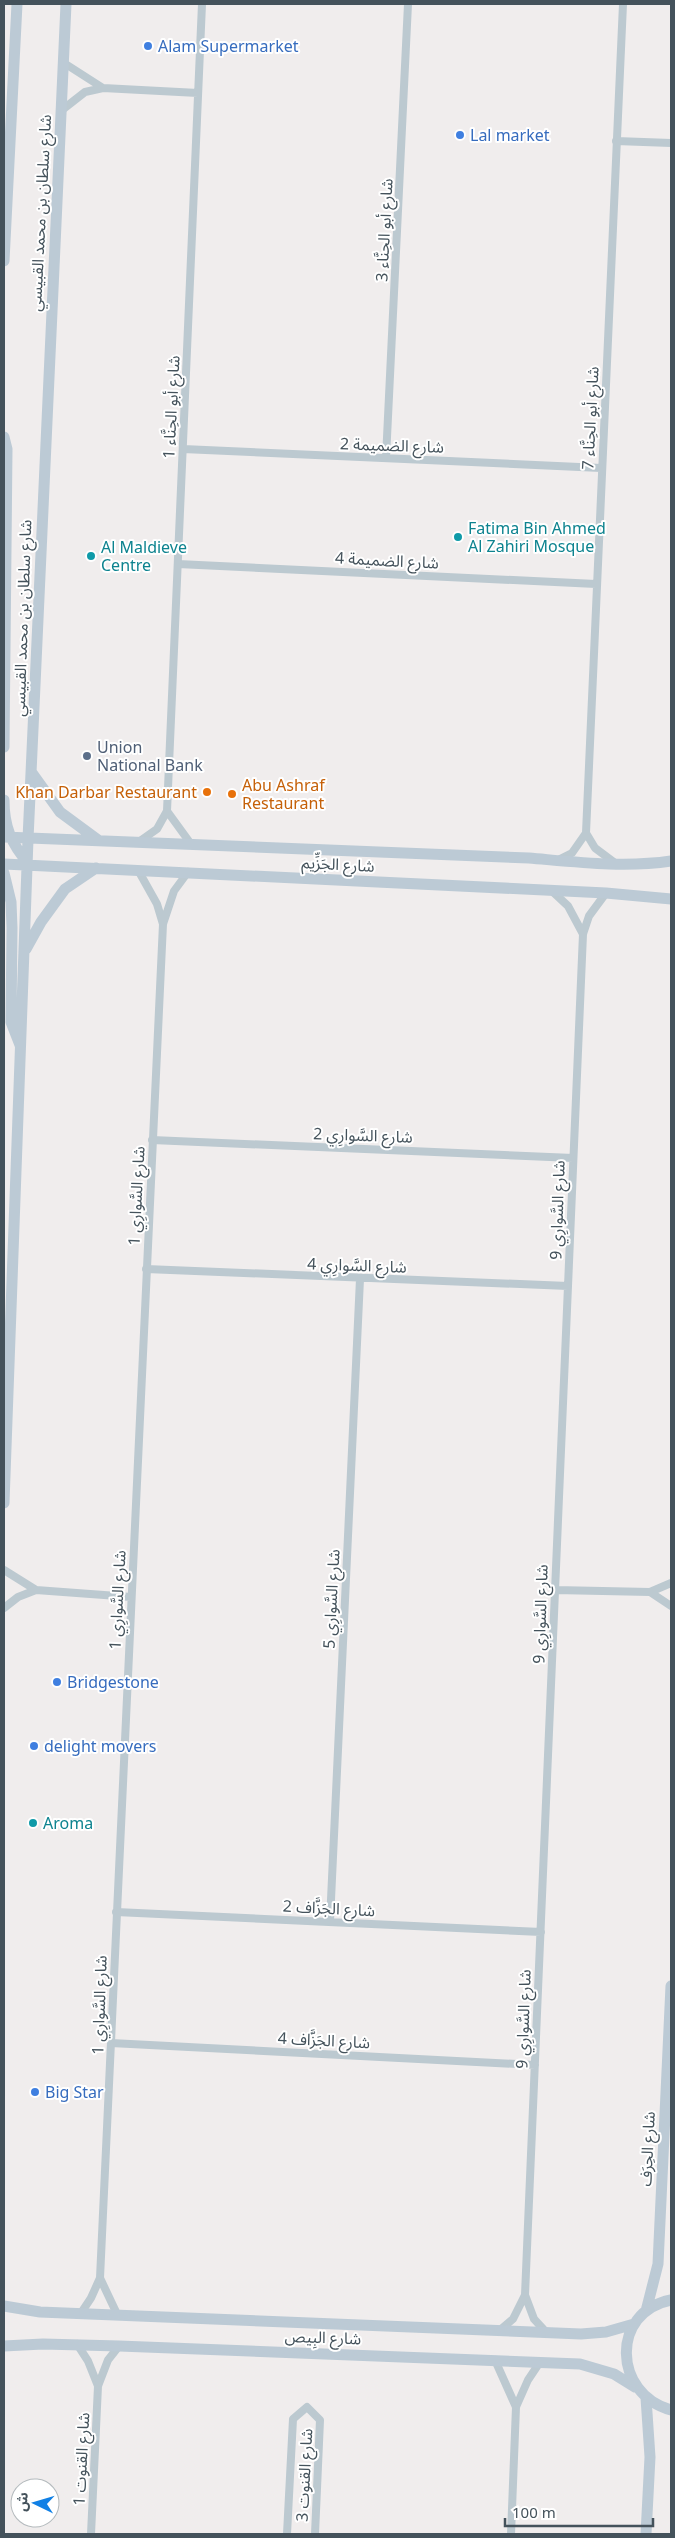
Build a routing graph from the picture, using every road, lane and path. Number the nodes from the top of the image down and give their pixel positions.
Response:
1 (17, 4) edge
2 (66, 4) edge
3 (202, 4) edge
4 (408, 4) edge
5 (623, 4) edge
6 (64, 63) junction
7 (103, 88) junction
8 (198, 92) junction
9 (62, 110) junction
10 (616, 141) junction
11 (671, 143) edge
12 (4, 261) edge
13 (4, 437) edge
14 (183, 450) junction
15 (386, 458) junction
16 (601, 468) junction
17 (178, 564) junction
18 (596, 584) junction
19 (4, 747) edge
20 (32, 773) junction
21 (4, 800) edge
22 (167, 811) junction
23 (586, 833) junction
24 (7, 838) edge
25 (28, 839) junction
26 (99, 841) junction
27 (140, 841) junction
28 (192, 844) junction
29 (557, 860) junction
30 (671, 861) edge
31 (4, 864) edge
32 (29, 864) junction
33 (616, 864) junction
34 (96, 868) junction
35 (138, 870) junction
36 (188, 872) junction
37 (4, 873) edge
38 (552, 892) junction
39 (606, 893) junction
40 (671, 899) edge
41 (163, 924) junction
42 (583, 934) junction
43 (26, 950) junction
44 (22, 1049) junction
45 (152, 1140) junction
46 (573, 1158) junction
47 (146, 1269) junction
48 (360, 1279) junction
49 (568, 1286) junction
50 (4, 1503) edge
51 (4, 1570) edge
52 (671, 1583) edge
53 (36, 1590) junction
54 (555, 1590) junction
55 (650, 1592) junction
56 (131, 1597) junction
57 (671, 1606) edge
58 (4, 1608) edge
59 (116, 1912) junction
60 (330, 1921) junction
61 (540, 1932) junction
62 (671, 1986) edge
63 (111, 2043) junction
64 (535, 2065) junction
65 (100, 2278) junction
66 (525, 2295) junction
67 (671, 2300) edge
68 (4, 2306) edge
69 (646, 2311) junction
70 (81, 2313) junction
71 (117, 2314) junction
72 (634, 2324) junction
73 (500, 2330) junction
74 (546, 2332) junction
75 (77, 2344) junction
76 (4, 2346) edge
77 (119, 2346) junction
78 (495, 2360) junction
79 (540, 2362) junction
80 (98, 2386) junction
81 (635, 2386) junction
82 (646, 2398) junction
83 (516, 2408) junction
84 (671, 2410) edge
85 (91, 2534) edge
86 (287, 2534) edge
87 (315, 2534) edge
88 (511, 2534) edge
89 (646, 2534) edge

1 - 12 street, شارع سلطان بن محمد القبيسي
2 - 6 street, شارع سلطان بن محمد القبيسي
3 - 8 street, شارع أبو الحِنَّاء 1
4 - 15 street, شارع أبو الحِنَّاء 3
5 - 10 street, شارع أبو الحِنَّاء 7
6 - 7 street
6 - 9 street, شارع سلطان بن محمد القبيسي
7 - 8 street
7 - 9 street
8 - 14 street, شارع أبو الحِنَّاء 1
9 - 20 street, شارع سلطان بن محمد القبيسي
10 - 11 street
10 - 16 street, شارع أبو الحِنَّاء 7
13 - 19 street
14 - 15 street, شارع الضميمة 2
14 - 17 street, شارع أبو الحِنَّاء 1
15 - 16 street, شارع الضميمة 2
16 - 18 street, شارع أبو الحِنَّاء 7
17 - 18 street, شارع الضميمة 4
17 - 22 street, شارع أبو الحِنَّاء 1
18 - 23 street, شارع أبو الحِنَّاء 7
20 - 25 street, شارع سلطان بن محمد القبيسي
20 - 26 street
21 - 24 street
22 - 27 street
22 - 28 street
23 - 29 street
23 - 33 street
24 - 25 street, شارع الجَزِّيم
24 - 32 street
25 - 26 street, شارع الجَزِّيم
25 - 32 street, شارع سلطان بن محمد القبيسي
26 - 27 street, شارع الجَزِّيم
27 - 28 street, شارع الجَزِّيم
28 - 29 street, شارع الجَزِّيم
29 - 33 street, شارع الجَزِّيم
30 - 33 street, شارع الجَزِّيم
31 - 32 street, شارع الجَزِّيم
32 - 34 street, شارع الجَزِّيم
32 - 43 street, شارع سلطان بن محمد القبيسي
34 - 35 street, شارع الجَزِّيم
34 - 43 street
35 - 36 street, شارع الجَزِّيم
35 - 41 street, شارع السَّوارِي 1
36 - 38 street, شارع الجَزِّيم
36 - 41 street, شارع السَّوارِي 1
37 - 44 street
38 - 39 street, شارع الجَزِّيم
38 - 42 street, شارع السَّوارِي 9
39 - 40 street, شارع الجَزِّيم
39 - 42 street, شارع السَّوارِي 9
41 - 45 street, شارع السَّوارِي 1
42 - 46 street, شارع السَّوارِي 9
43 - 44 street, شارع سلطان بن محمد القبيسي
44 - 50 street, شارع سلطان بن محمد القبيسي
45 - 46 street, شارع السَّوارِي 2
45 - 47 street, شارع السَّوارِي 1
46 - 49 street, شارع السَّوارِي 9
47 - 48 street, شارع السَّوارِي 4
47 - 56 street, شارع السَّوارِي 1
48 - 49 street, شارع السَّوارِي 4
48 - 60 street, شارع السَّوارِي 5
49 - 54 street, شارع السَّوارِي 9
51 - 53 street
52 - 55 street
53 - 56 street
53 - 58 street
54 - 55 street
54 - 61 street, شارع السَّوارِي 9
55 - 57 street
56 - 59 street, شارع السَّوارِي 1
59 - 60 street, شارع الجَزَّاف 2
59 - 63 street, شارع السَّوارِي 1
60 - 61 street, شارع الجَزَّاف 2
61 - 64 street, شارع السَّوارِي 9
62 - 69 street, شارع الحِرَف
63 - 64 street, شارع الجَزَّاف 4
63 - 65 street, شارع السَّوارِي 1
64 - 66 street, شارع السَّوارِي 9
65 - 70 street, شارع السَّوارِي 1
65 - 71 street, شارع السَّوارِي 1
66 - 73 street, شارع السَّوارِي 9
66 - 74 street, شارع السَّوارِي 9
67 - 69 street
68 - 70 street, شارع البِيص
69 - 72 street
70 - 71 street, شارع البِيص
71 - 73 street, شارع البِيص
72 - 74 street, شارع البِيص
72 - 81 street
73 - 74 street, شارع البِيص
75 - 76 street, شارع البِيص
75 - 77 street, شارع البِيص
75 - 80 street, شارع القنوت 1
77 - 78 street, شارع البِيص
77 - 80 street, شارع القنوت 1
78 - 79 street, شارع البِيص
78 - 83 street
79 - 81 street, شارع البِيص
79 - 83 street
80 - 85 street, شارع القنوت 1
81 - 82 street
82 - 84 street
82 - 89 street
83 - 88 street
86 - 87 street, شارع القنوت 3

